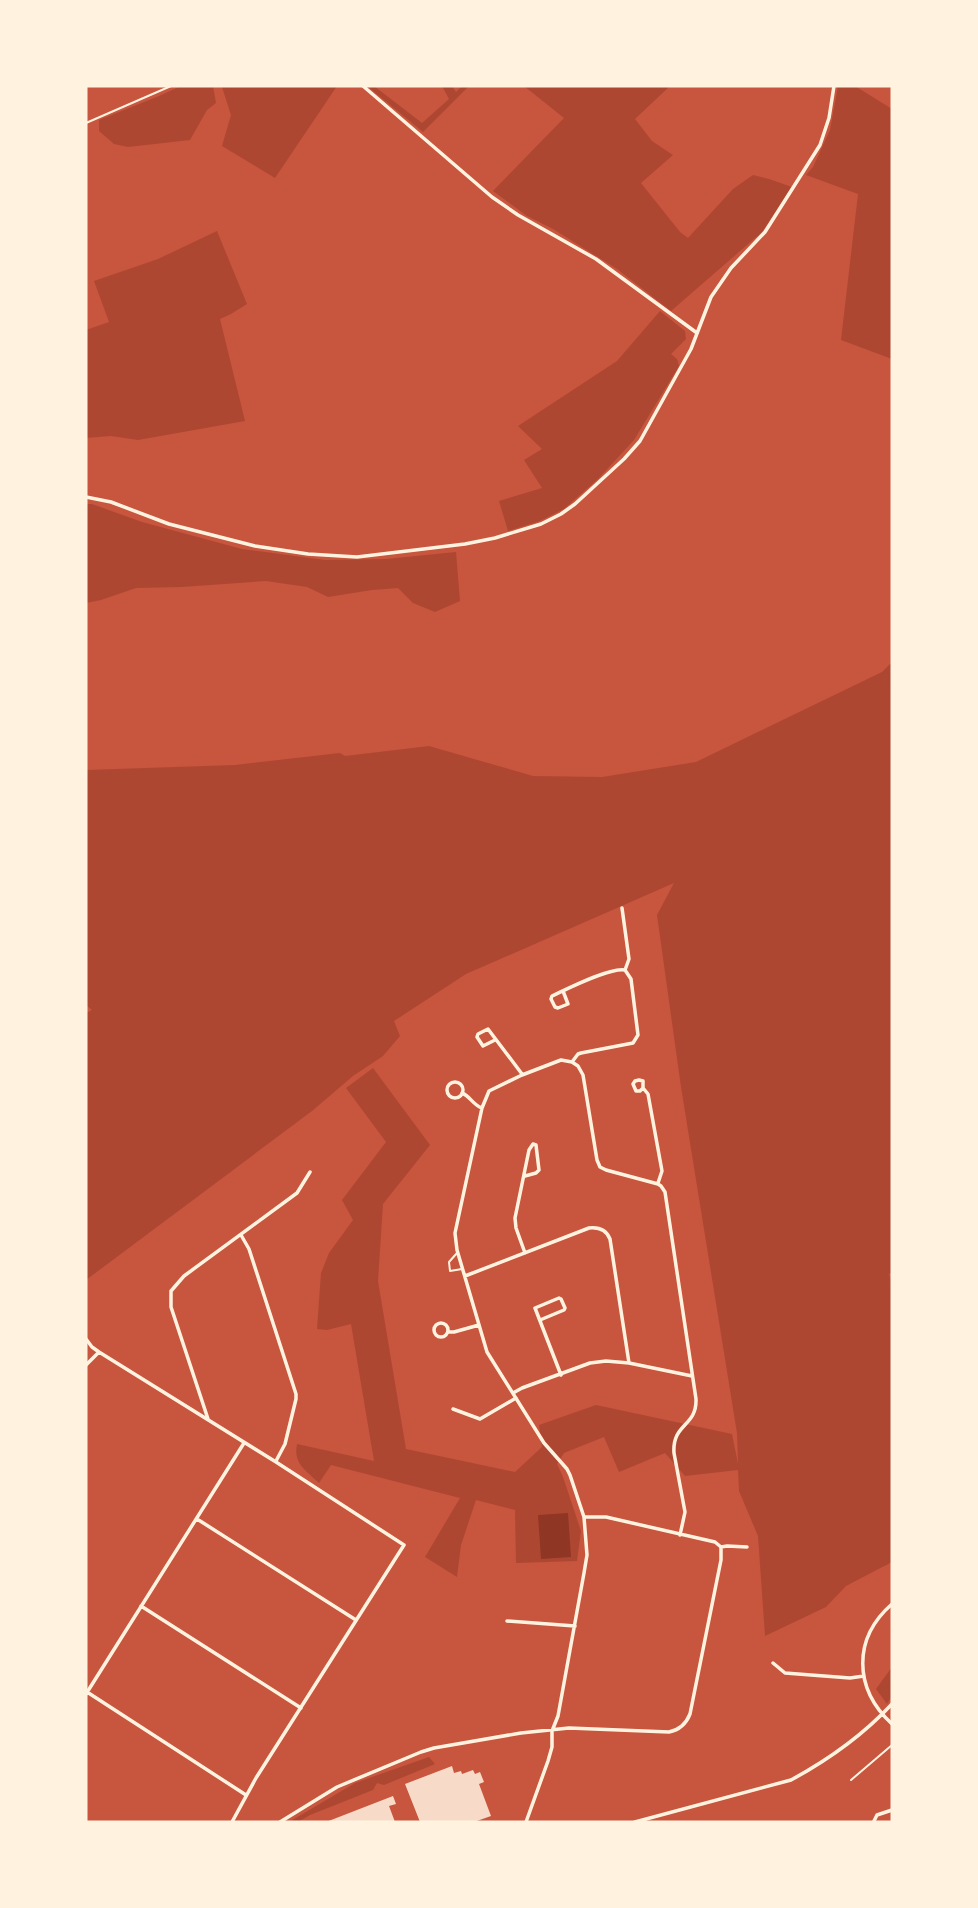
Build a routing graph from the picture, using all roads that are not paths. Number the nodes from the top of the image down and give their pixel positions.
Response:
1 (171, 86) edge
2 (363, 86) edge
3 (834, 86) edge
4 (86, 123) edge
5 (697, 333) junction
6 (86, 497) edge
7 (622, 908) dead end
8 (625, 970) junction
9 (563, 991) junction
10 (495, 1040) junction
11 (572, 1062) junction
12 (522, 1075) junction
13 (643, 1088) dead end
14 (462, 1093) junction
15 (482, 1108) junction
16 (310, 1172) dead end
17 (525, 1176) junction
18 (658, 1184) junction
19 (241, 1235) junction
20 (457, 1253) junction
21 (525, 1253) junction
22 (463, 1269) junction
23 (465, 1276) junction
24 (540, 1320) junction
25 (479, 1325) junction
26 (447, 1332) junction
27 (86, 1339) edge
28 (99, 1352) junction
29 (629, 1363) junction
30 (86, 1364) edge
31 (561, 1375) junction
32 (693, 1376) junction
33 (513, 1393) junction
34 (516, 1398) junction
35 (453, 1409) dead end
36 (208, 1419) junction
37 (244, 1443) junction
38 (276, 1462) junction
39 (584, 1517) junction
40 (197, 1519) junction
41 (680, 1535) junction
42 (720, 1547) junction
43 (747, 1547) dead end
44 (892, 1604) edge
45 (141, 1606) junction
46 (356, 1620) junction
47 (507, 1621) dead end
48 (575, 1626) junction
49 (773, 1663) dead end
50 (864, 1676) junction
51 (86, 1693) edge
52 (892, 1704) edge
53 (301, 1708) junction
54 (883, 1714) junction
55 (892, 1724) edge
56 (552, 1731) junction
57 (246, 1795) junction
58 (892, 1810) edge
59 (874, 1821) edge
60 (232, 1822) edge
61 (280, 1822) edge
62 (526, 1822) edge
63 (635, 1822) edge

1 - 4 lane
2 - 5 street
3 - 5 street
5 - 6 street
7 - 8 street
8 - 9 street
8 - 11 street
9 - 9 street
10 - 10 street
10 - 12 street
11 - 12 street
11 - 18 street
12 - 15 street
13 - 18 street
14 - 14 street
14 - 15 street
15 - 20 street
16 - 19 street
17 - 17 street
17 - 21 street
18 - 32 street
19 - 36 street
19 - 38 street
20 - 22 street
20 - 22 lane
21 - 23 street
21 - 29 street
22 - 23 street
23 - 25 street
24 - 24 street
24 - 31 street
25 - 26 street
25 - 33 street
26 - 26 street
27 - 28 street
28 - 30 street
28 - 36 street
29 - 31 street
29 - 32 street
31 - 33 street
32 - 41 street
33 - 34 street
34 - 35 street
34 - 39 street
36 - 37 street
37 - 38 street
37 - 40 street
38 - 46 street
39 - 41 street
39 - 48 street
40 - 45 street
40 - 46 street
41 - 42 street
42 - 43 street
42 - 56 street
44 - 50 street
45 - 51 street
45 - 53 street
46 - 53 street
47 - 48 street
48 - 56 street
49 - 50 street
50 - 54 street
51 - 57 street
52 - 54 street
53 - 57 street
54 - 55 street
54 - 63 street
56 - 61 street
56 - 62 street
57 - 60 street
58 - 59 street

